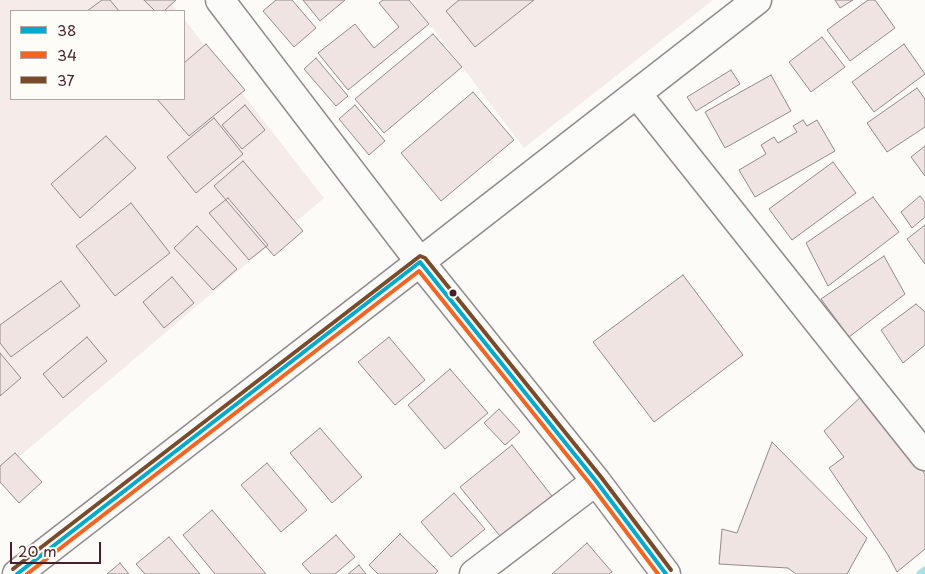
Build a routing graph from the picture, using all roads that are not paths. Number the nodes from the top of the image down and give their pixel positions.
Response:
1 (220, 0) edge
2 (757, 0) edge
3 (637, 94) junction
4 (420, 262) junction
5 (925, 456) edge
6 (596, 481) junction
7 (17, 574) edge
8 (474, 574) edge
9 (666, 574) edge

1 - 4 street
2 - 3 street
3 - 4 street
3 - 5 street
4 - 6 street
4 - 7 street
6 - 8 street
6 - 9 street

